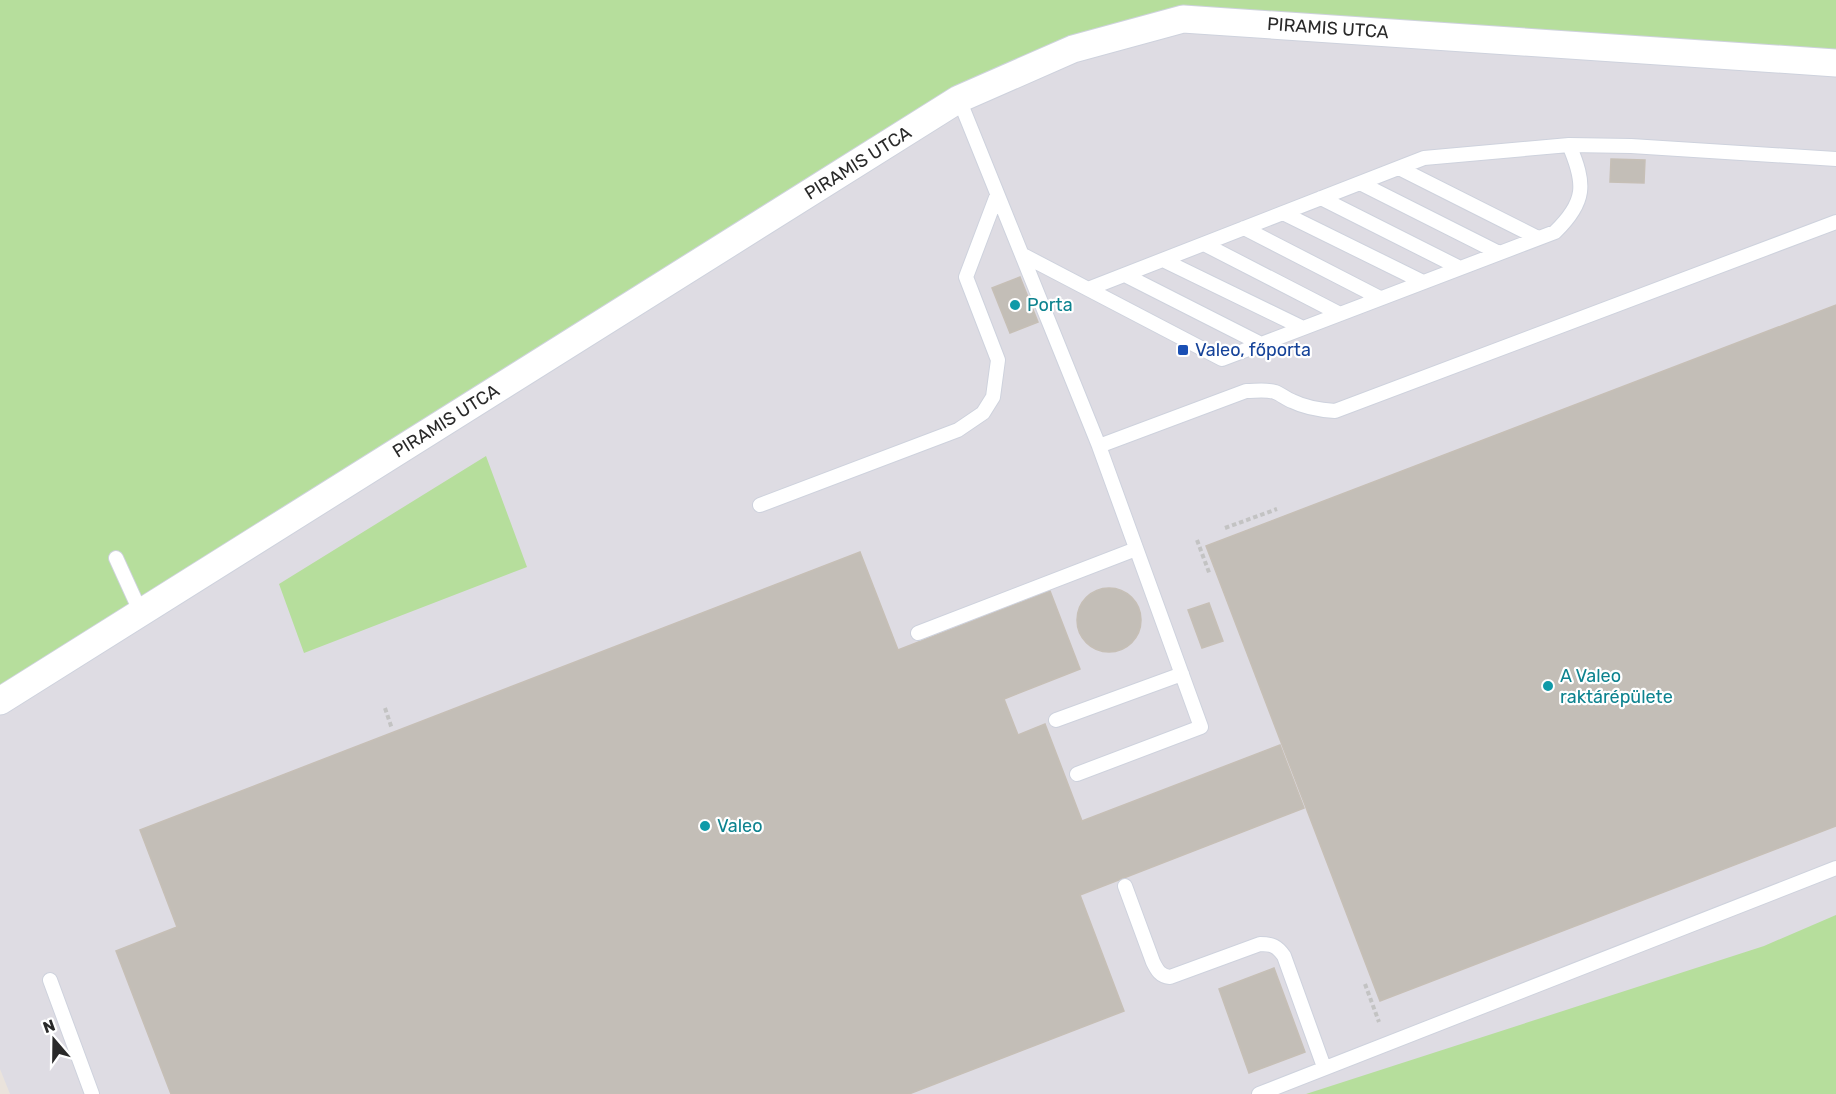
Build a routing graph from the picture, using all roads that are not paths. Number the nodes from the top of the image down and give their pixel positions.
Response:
1 (1836, 63) edge
2 (959, 99) junction
3 (1569, 145) junction
4 (1836, 159) edge
5 (1399, 168) junction
6 (1360, 183) junction
7 (997, 195) junction
8 (1321, 198) junction
9 (1283, 213) junction
10 (1836, 222) edge
11 (1244, 228) junction
12 (1539, 238) junction
13 (1204, 243) junction
14 (1498, 253) junction
15 (1023, 255) junction
16 (1163, 260) junction
17 (1460, 268) junction
18 (1125, 275) junction
19 (1423, 282) junction
20 (1089, 289) junction
21 (1380, 298) junction
22 (1340, 314) junction
23 (1303, 328) junction
24 (1261, 344) junction
25 (1099, 446) junction
26 (760, 505) dead end
27 (1136, 549) junction
28 (116, 558) dead end
29 (141, 613) junction
30 (918, 633) dead end
31 (1182, 674) junction
32 (0, 701) edge
33 (1056, 720) dead end
34 (1077, 774) dead end
35 (1836, 868) edge
36 (1125, 886) dead end
37 (50, 980) dead end
38 (1324, 1067) junction
39 (92, 1094) edge
40 (1258, 1094) edge

1 - 2 street, PIRAMIS UTCA
2 - 7 lane
2 - 29 street, PIRAMIS UTCA
3 - 4 lane
3 - 5 lane
3 - 12 lane
5 - 6 lane
5 - 12 lane
6 - 8 lane
6 - 14 lane
7 - 15 lane
7 - 26 lane
8 - 9 lane
8 - 17 lane
9 - 11 lane
9 - 19 lane
10 - 25 lane
11 - 13 lane
11 - 21 lane
12 - 14 lane
13 - 16 lane
13 - 22 lane
14 - 17 lane
15 - 20 lane
15 - 25 lane
16 - 18 lane
16 - 23 lane
17 - 19 lane
18 - 20 lane
18 - 24 lane
19 - 21 lane
20 - 24 lane
21 - 22 lane
22 - 23 lane
23 - 24 lane
25 - 27 lane
27 - 30 lane
27 - 31 lane
28 - 29 lane
29 - 32 street, PIRAMIS UTCA
31 - 33 lane
31 - 34 lane
35 - 38 lane
36 - 38 lane
37 - 39 lane
38 - 40 lane

